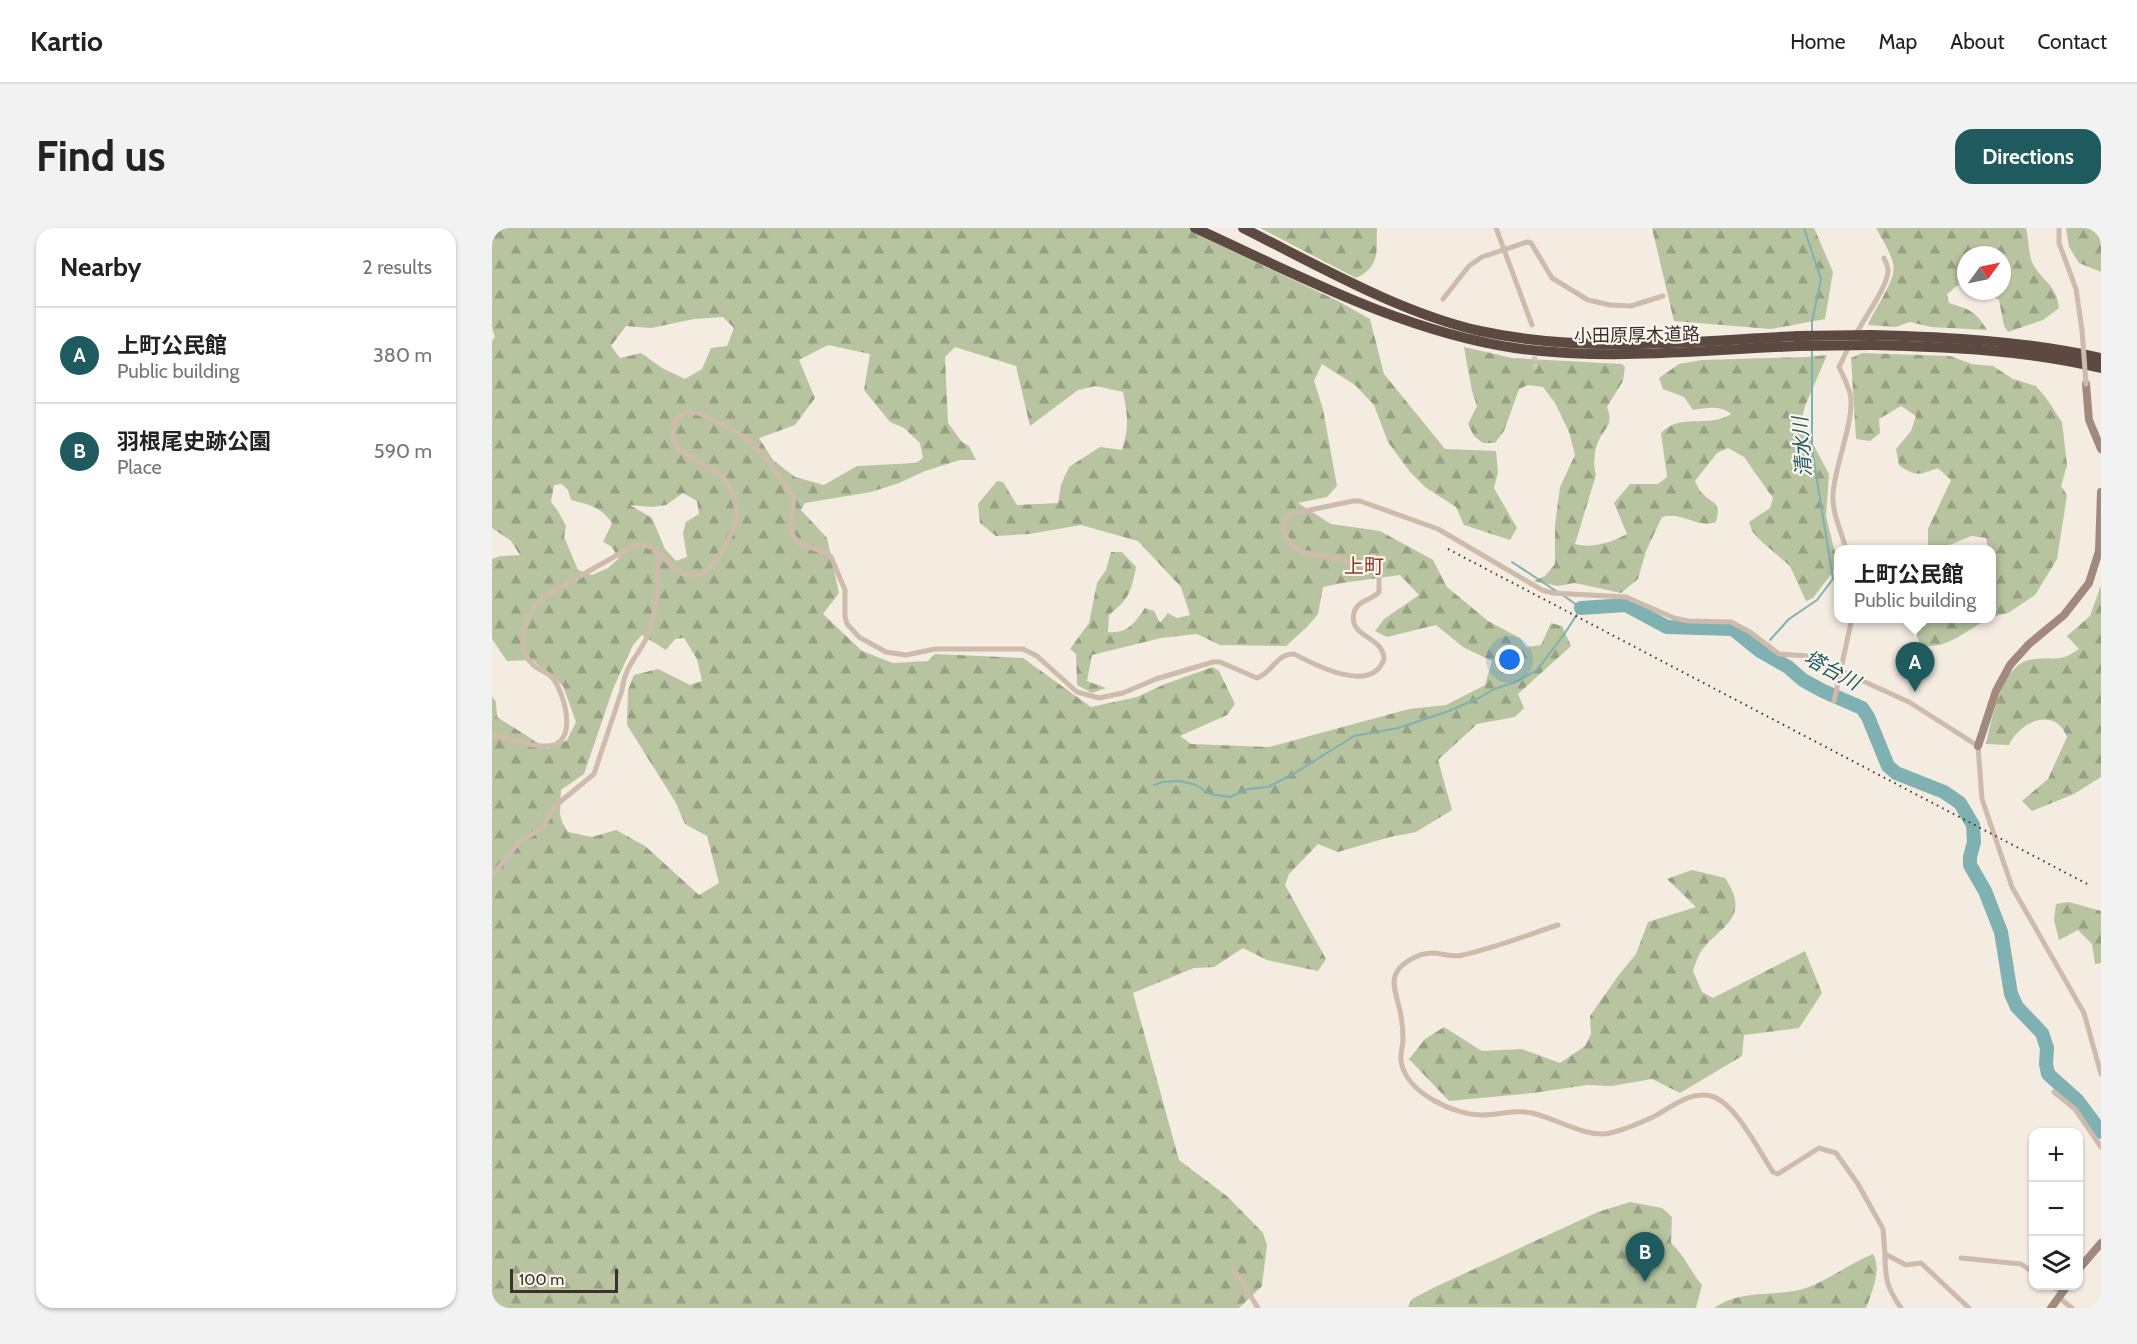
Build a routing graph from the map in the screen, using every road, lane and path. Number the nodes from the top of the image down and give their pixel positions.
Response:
1 (1196, 228) edge
2 (1243, 228) edge
3 (1496, 228) edge
4 (2059, 228) edge
5 (1504, 249) junction
6 (1884, 258) dead end
7 (1663, 296) dead end
8 (1443, 299) dead end
9 (1532, 325) dead end
10 (1872, 340) junction
11 (1798, 341) junction
12 (2101, 358) edge
13 (2101, 368) edge
14 (2086, 384) joint
15 (2101, 449) edge
16 (2101, 492) edge
17 (1845, 545) edge
18 (657, 550) junction
19 (1850, 623) edge
20 (1841, 672) junction
21 (1834, 701) dead end
22 (492, 735) edge
23 (1978, 746) junction
24 (492, 876) edge
25 (1558, 926) dead end
26 (2101, 1074) edge
27 (2054, 1092) dead end
28 (2101, 1147) edge
29 (2101, 1243) edge
30 (1885, 1254) junction
31 (1960, 1258) dead end
32 (2083, 1265) edge
33 (1233, 1268) dead end
34 (2029, 1270) edge
35 (2062, 1292) edge
36 (1258, 1308) edge
37 (1901, 1308) edge
38 (1969, 1308) edge
39 (2051, 1308) edge
40 (2072, 1308) edge

1 - 11 highway, 小田原厚木道路
2 - 11 highway, 小田原厚木道路
3 - 5 street
4 - 14 street, bridge
5 - 7 street
5 - 8 street
5 - 9 street
6 - 17 street
10 - 11 highway, 小田原厚木道路, bridge
10 - 12 highway, 小田原厚木道路
10 - 13 highway, 小田原厚木道路
14 - 15 street
16 - 23 street
18 - 20 street
18 - 22 street
18 - 24 street
19 - 20 street
20 - 21 street
20 - 23 street
23 - 26 street
25 - 30 street
27 - 28 street
29 - 32 street
30 - 37 street
30 - 38 street
31 - 34 street
33 - 36 street
35 - 39 street
35 - 40 street

